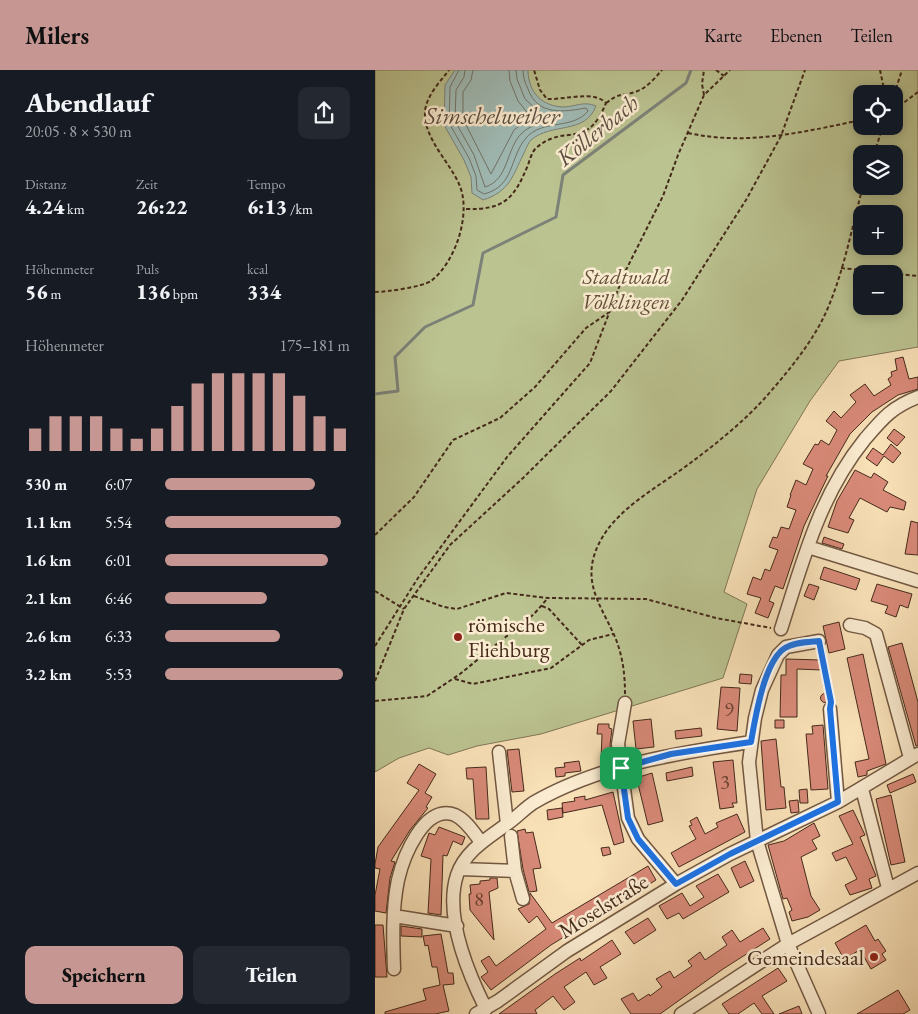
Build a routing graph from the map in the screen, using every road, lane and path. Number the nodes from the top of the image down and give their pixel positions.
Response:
1 (449, 70) edge
2 (534, 70) edge
3 (662, 70) edge
4 (705, 70) edge
5 (716, 70) edge
6 (730, 70) edge
7 (805, 70) edge
8 (880, 70) edge
9 (902, 70) edge
10 (724, 76) junction
11 (883, 85) edge
12 (897, 85) edge
13 (918, 92) edge
14 (705, 95) junction
15 (606, 103) junction
16 (903, 103) edge
17 (853, 122) edge
18 (688, 133) junction
19 (781, 136) junction
20 (861, 195) edge
21 (466, 208) junction
22 (841, 268) junction
23 (918, 276) edge
24 (375, 292) edge
25 (611, 311) junction
26 (918, 397) edge
27 (375, 535) edge
28 (807, 547) junction
29 (918, 581) edge
30 (375, 591) edge
31 (414, 596) junction
32 (596, 597) junction
33 (548, 598) junction
34 (542, 606) junction
35 (398, 607) junction
36 (404, 609) junction
37 (850, 625) dead end
38 (781, 629) joint
39 (613, 634) junction
40 (819, 641) joint
41 (582, 645) junction
42 (375, 646) edge
43 (454, 679) junction
44 (375, 681) edge
45 (375, 701) edge
46 (625, 703) joint
47 (830, 709) joint
48 (751, 742) junction
49 (499, 752) dead end
50 (914, 756) edge
51 (621, 768) junction
52 (862, 789) junction
53 (838, 802) junction
54 (509, 830) junction
55 (757, 841) junction
56 (481, 842) junction
57 (460, 869) junction
58 (515, 871) junction
59 (917, 875) edge
60 (676, 884) junction
61 (888, 888) junction
62 (523, 899) dead end
63 (394, 916) junction
64 (457, 926) junction
65 (788, 944) junction
66 (394, 969) dead end
67 (481, 1011) edge
68 (681, 1014) edge
69 (819, 1014) edge

1 - 21 path
2 - 15 path
3 - 15 path
4 - 14 path
5 - 10 path
6 - 10 path
7 - 19 path
8 - 11 path
9 - 12 path
10 - 14 path
13 - 16 path
14 - 18 path
15 - 21 path
17 - 19 path
18 - 19 path
18 - 25 path
19 - 31 path
20 - 22 path
21 - 24 path
22 - 23 path
22 - 32 path
25 - 27 path
25 - 35 path
26 - 28 street
28 - 29 street
28 - 38 street
30 - 35 path
31 - 33 path
31 - 36 path
32 - 33 path
32 - 38 path
32 - 39 path
33 - 34 path
34 - 41 path
34 - 43 path
35 - 36 path
35 - 42 path
36 - 44 path
37 - 50 street, Moselstraße
39 - 41 path
39 - 46 path
40 - 47 path
40 - 48 street
41 - 43 path
43 - 45 path
46 - 51 street
47 - 53 street
48 - 51 street
48 - 55 street
49 - 54 street
50 - 52 street, Moselstraße
51 - 54 street
51 - 60 street
52 - 53 street, Moselstraße
52 - 61 street
53 - 55 street, Moselstraße
54 - 56 street
54 - 58 street
55 - 60 street, Moselstraße
55 - 65 street
56 - 57 street
56 - 63 street
57 - 58 street
57 - 64 street
58 - 62 street
59 - 61 street
60 - 67 street, Moselstraße
61 - 65 street
63 - 64 street
63 - 66 street
64 - 67 street
65 - 68 street
65 - 69 street

